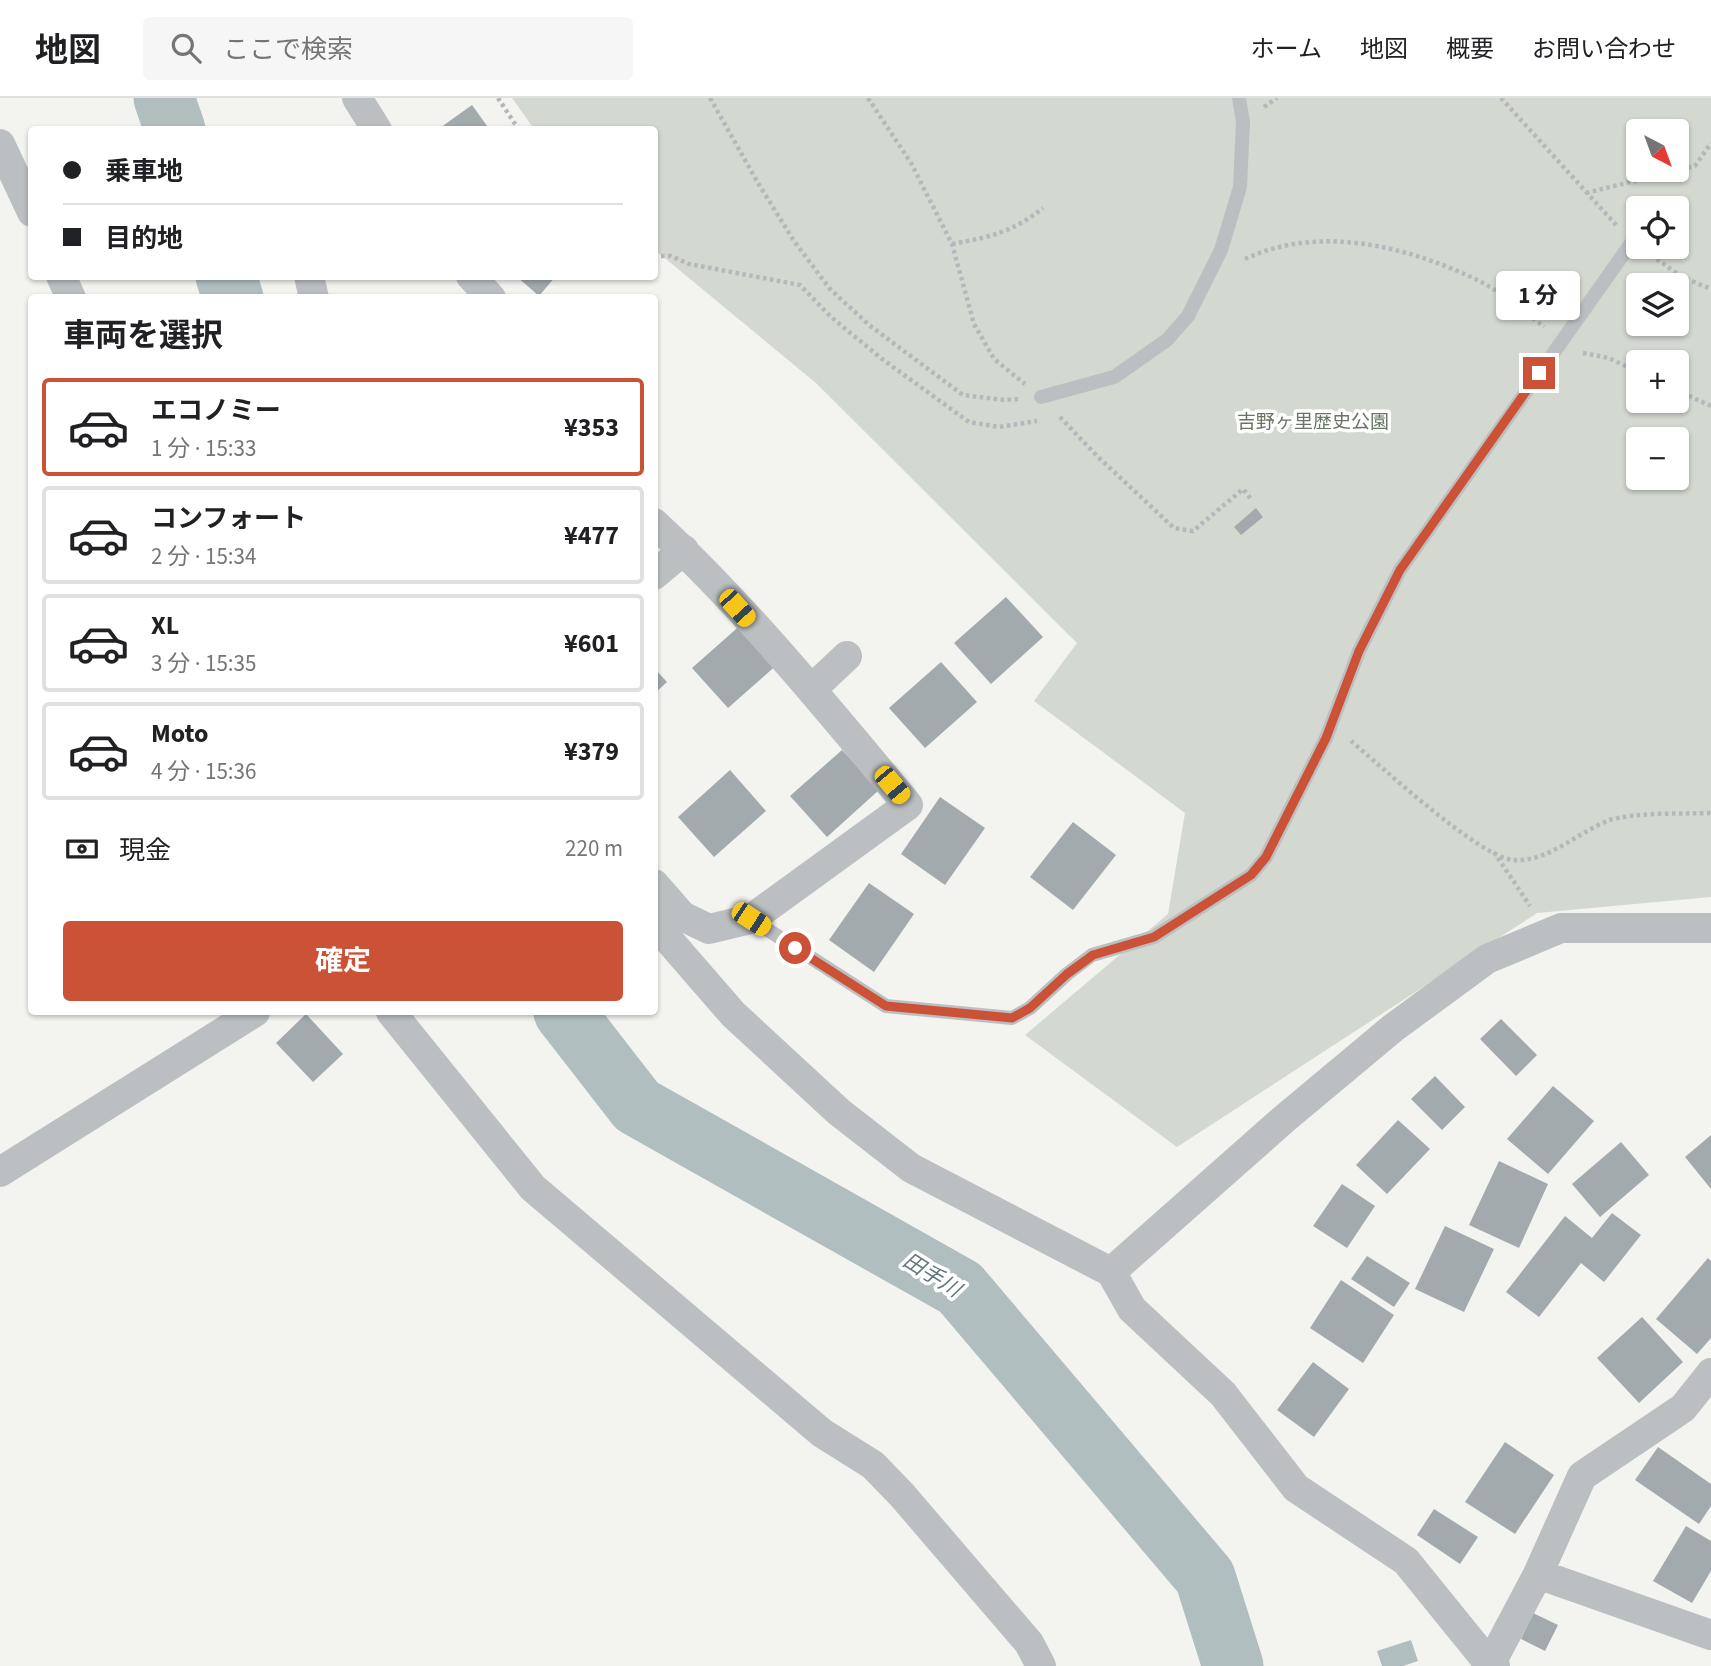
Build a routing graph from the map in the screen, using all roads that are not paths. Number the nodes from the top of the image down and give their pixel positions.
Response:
1 (357, 98) edge
2 (1239, 98) edge
3 (374, 126) edge
4 (0, 144) edge
5 (28, 204) edge
6 (1626, 250) edge
7 (475, 280) edge
8 (487, 294) edge
9 (1041, 397) road end
10 (658, 527) edge
11 (684, 550) junction
12 (658, 572) edge
13 (847, 656) dead end
14 (812, 689) junction
15 (658, 889) edge
16 (751, 919) junction
17 (658, 928) edge
18 (1711, 928) edge
19 (250, 1015) edge
20 (393, 1015) edge
21 (0, 1172) edge
22 (1111, 1272) junction
23 (1711, 1373) edge
24 (1538, 1574) junction
25 (1711, 1635) edge
26 (1041, 1666) edge
27 (1493, 1666) edge

1 - 3 street
2 - 9 lane
4 - 5 street
6 - 16 lane
7 - 8 street
10 - 11 street
11 - 12 street
11 - 14 street
13 - 14 street
14 - 16 street
15 - 16 street
17 - 22 street
18 - 22 street
19 - 21 street
20 - 26 street
22 - 27 street
23 - 24 street
24 - 25 street
24 - 27 street

